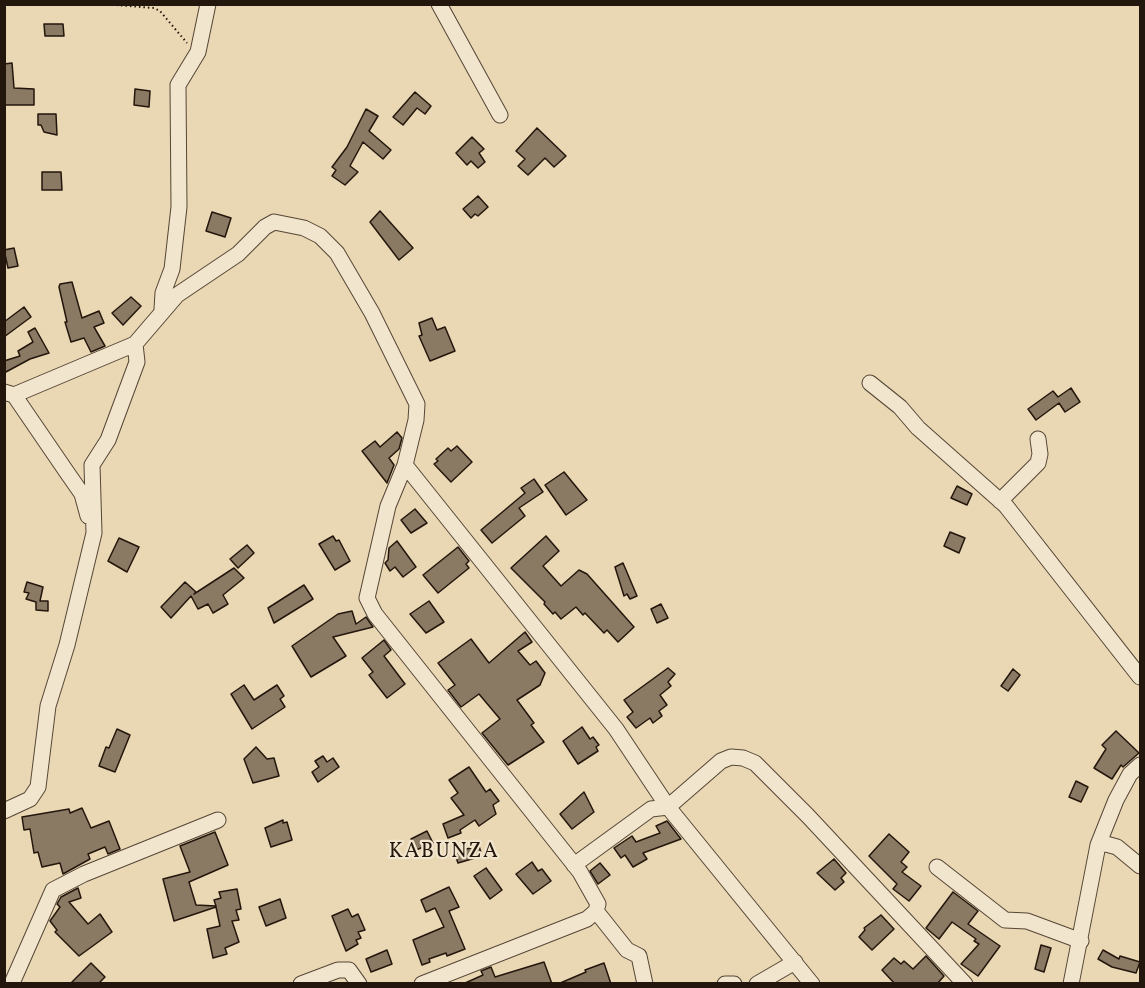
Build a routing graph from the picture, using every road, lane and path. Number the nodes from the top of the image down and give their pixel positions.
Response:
1 (103, 4) edge
2 (208, 4) edge
3 (439, 4) edge
4 (197, 54) junction
5 (500, 116) dead end
6 (162, 309) junction
7 (135, 344) junction
8 (870, 382) dead end
9 (9, 394) edge
10 (1038, 439) dead end
11 (405, 465) junction
12 (1000, 501) junction
13 (94, 533) junction
14 (1140, 677) edge
15 (1140, 765) edge
16 (668, 807) junction
17 (4, 812) edge
18 (218, 820) dead end
19 (1098, 845) junction
20 (574, 866) junction
21 (1140, 866) edge
22 (937, 867) dead end
23 (596, 911) junction
24 (1081, 941) junction
25 (795, 963) junction
26 (4, 975) edge
27 (13, 983) edge
28 (301, 984) edge
29 (359, 984) edge
30 (422, 984) edge
31 (645, 984) edge
32 (725, 984) edge
33 (734, 984) edge
34 (757, 984) edge
35 (812, 984) edge
36 (965, 984) edge
37 (1071, 984) edge

1 - 4 path
2 - 4 street
3 - 5 street
4 - 6 street
6 - 7 street
6 - 11 street
7 - 9 street
7 - 13 street
8 - 12 street
9 - 13 street
10 - 12 street
11 - 16 street
11 - 20 street
12 - 14 street
13 - 17 street
15 - 19 street
16 - 20 street
16 - 25 street
16 - 36 street
18 - 27 street
19 - 21 street
19 - 24 street
20 - 23 street
22 - 24 street
23 - 30 street
23 - 31 street
24 - 37 street
25 - 34 street
25 - 35 street
26 - 27 street
28 - 29 street
32 - 33 street

